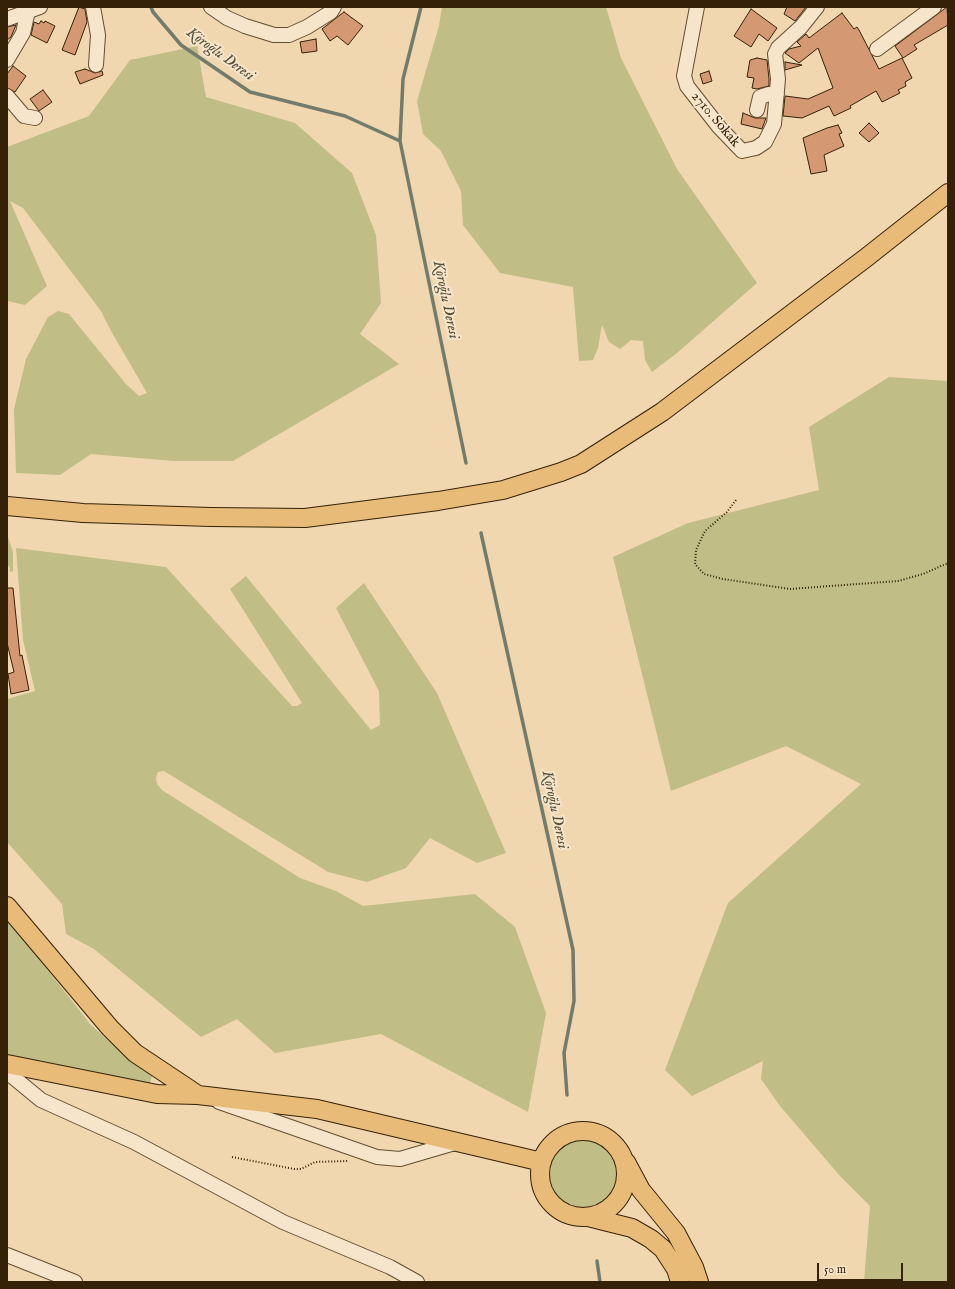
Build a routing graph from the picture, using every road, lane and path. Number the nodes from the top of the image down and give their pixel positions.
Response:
1 (93, 7) edge
2 (211, 7) edge
3 (334, 7) edge
4 (697, 7) edge
5 (817, 7) edge
6 (934, 7) edge
7 (34, 9) edge
8 (7, 20) edge
9 (877, 49) dead end
10 (7, 60) edge
11 (96, 65) dead end
12 (777, 94) junction
13 (7, 96) edge
14 (758, 110) dead end
15 (35, 118) dead end
16 (948, 193) edge
17 (736, 500) dead end
18 (13, 507) edge
19 (948, 563) edge
20 (7, 906) edge
21 (7, 1064) edge
22 (7, 1072) edge
23 (198, 1095) junction
24 (459, 1142) junction
25 (620, 1152) junction
26 (232, 1157) dead end
27 (348, 1161) dead end
28 (542, 1162) junction
29 (587, 1217) junction
30 (7, 1255) edge
31 (69, 1281) edge
32 (417, 1282) edge
33 (680, 1282) edge
34 (699, 1282) edge

1 - 11 street
2 - 3 street
4 - 12 street, 2710. Sokak
5 - 12 street, 2710. Sokak
6 - 9 street
7 - 8 street
7 - 10 street
12 - 14 street
13 - 15 street
16 - 18 main road
17 - 19 path
20 - 23 main road
21 - 23 main road
22 - 32 street
23 - 24 main road
23 - 24 street
24 - 28 main road
25 - 28 main road
25 - 29 main road
25 - 34 main road
26 - 27 path
28 - 29 main road
29 - 33 main road
30 - 31 street

